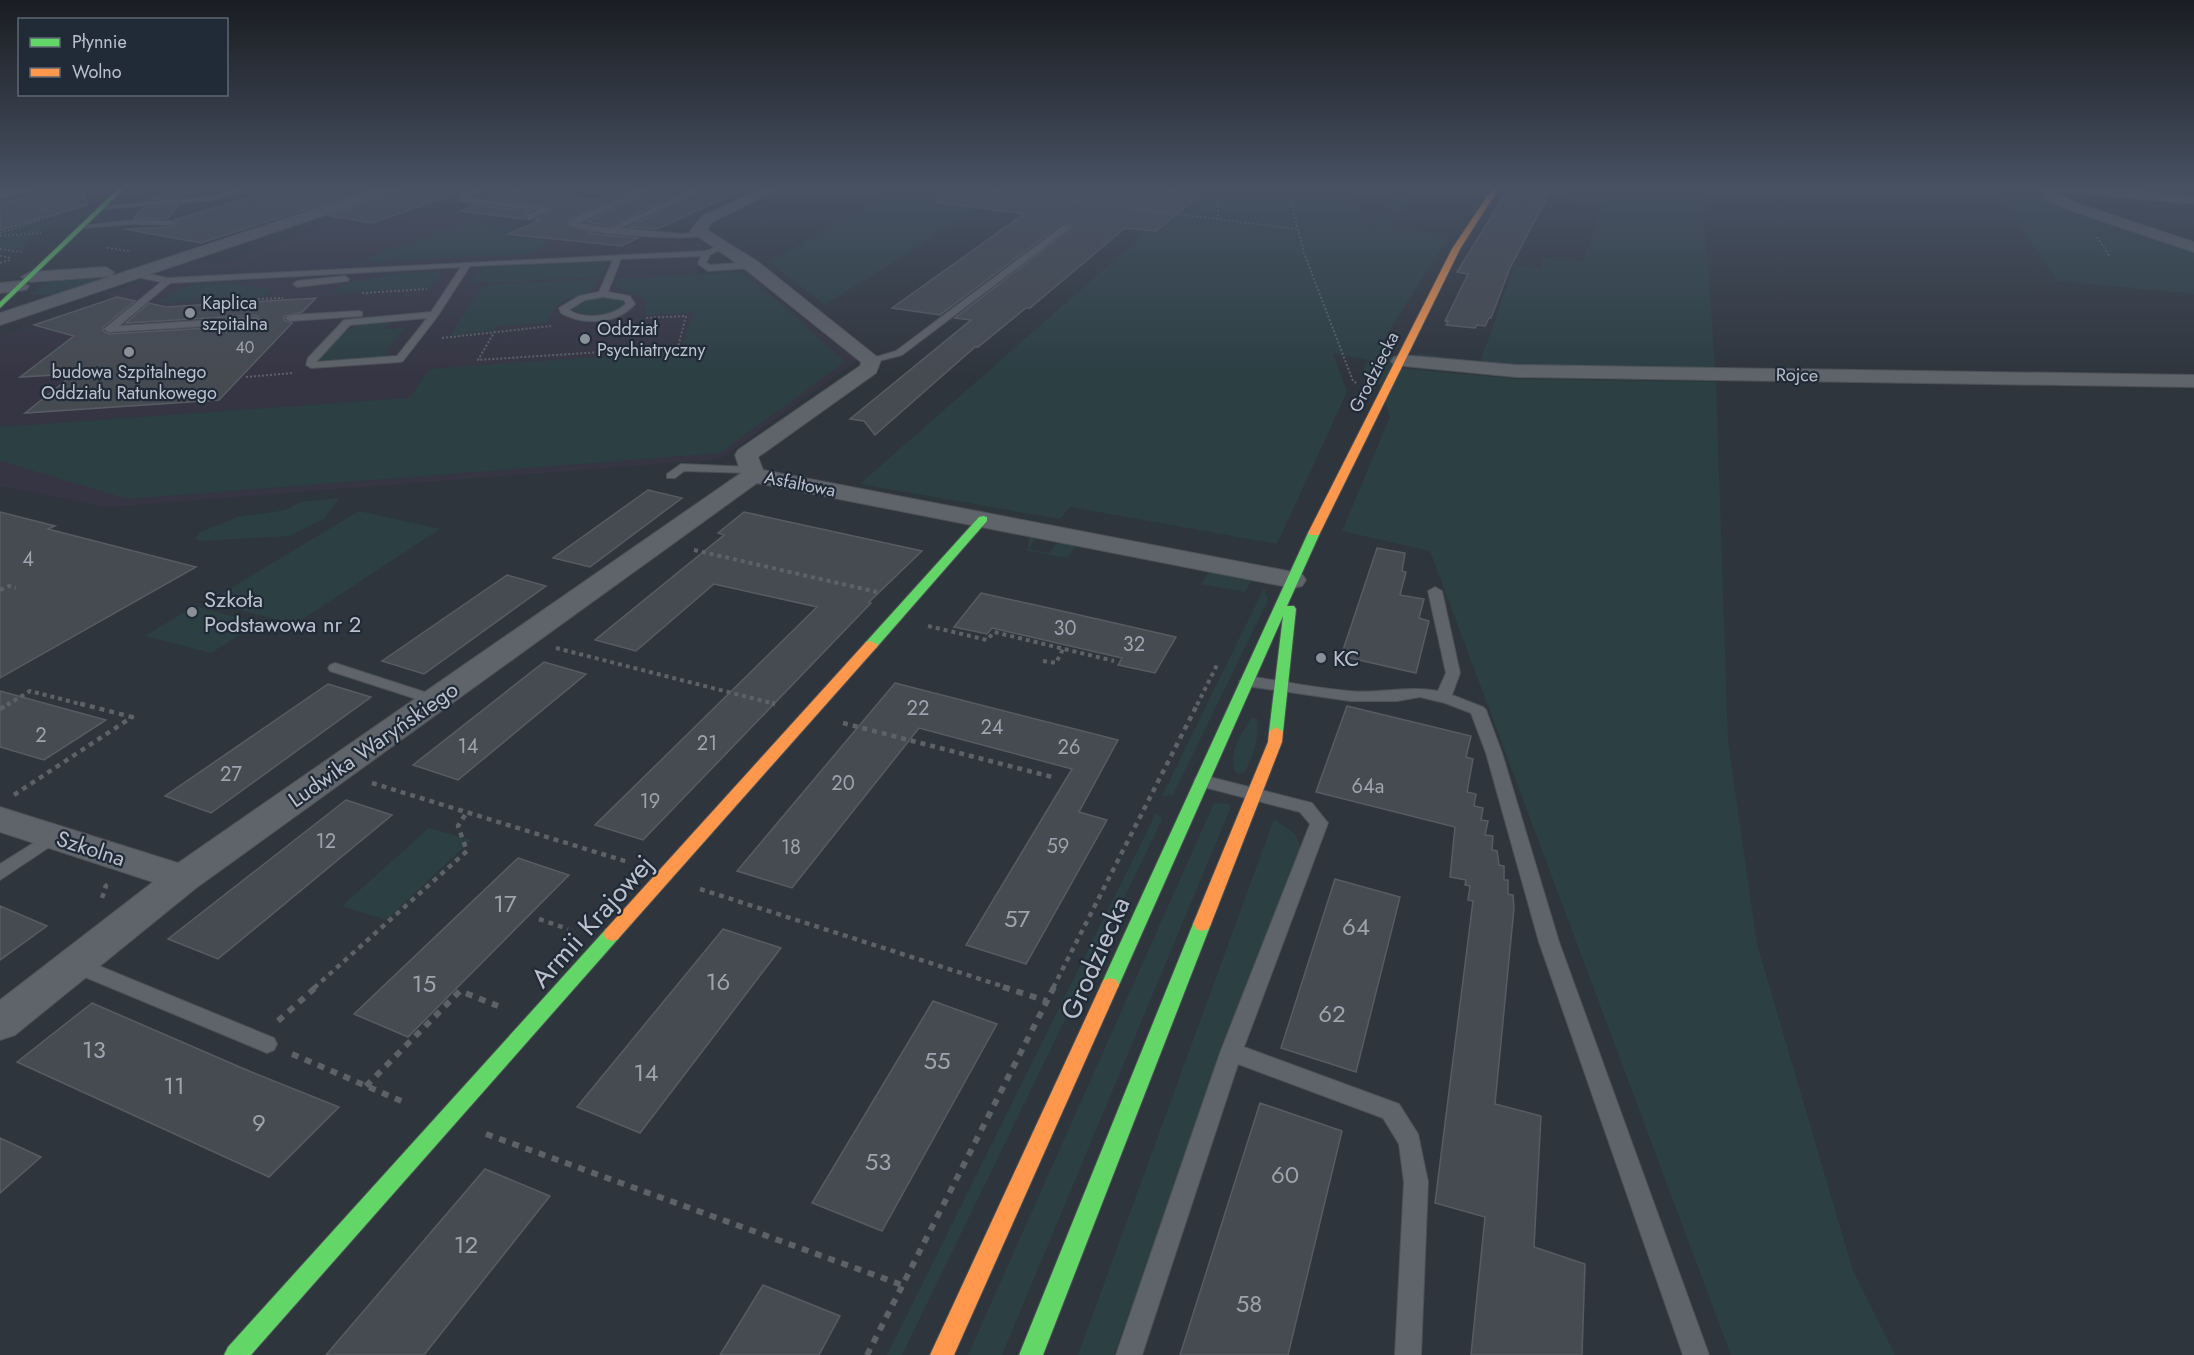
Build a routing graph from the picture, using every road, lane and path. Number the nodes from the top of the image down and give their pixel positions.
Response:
1 (2, 249) edge
2 (59, 249) edge
3 (203, 249) edge
4 (678, 249) edge
5 (709, 249) edge
6 (719, 249) edge
7 (1036, 249) edge
8 (1304, 249) edge
9 (1456, 249) edge
10 (27, 253) dead end
11 (0, 256) edge
12 (618, 257) junction
13 (15, 259) dead end
14 (467, 264) junction
15 (751, 265) junction
16 (130, 273) junction
17 (168, 281) junction
18 (25, 282) junction
19 (603, 294) junction
20 (1, 304) edge
21 (436, 312) junction
22 (290, 318) dead end
23 (640, 319) dead end
24 (256, 320) dead end
25 (495, 331) dead end
26 (871, 360) junction
27 (1401, 361) junction
28 (2194, 381) edge
29 (1383, 396) junction
30 (752, 472) junction
31 (671, 476) dead end
32 (983, 519) junction
33 (684, 547) dead end
34 (1293, 580) junction
35 (16, 588) dead end
36 (0, 590) edge
37 (1435, 591) dead end
38 (882, 594) dead end
39 (926, 626) dead end
40 (549, 647) dead end
41 (1064, 649) junction
42 (1221, 657) dead end
43 (1114, 661) dead end
44 (1043, 662) dead end
45 (335, 668) dead end
46 (1247, 681) junction
47 (1281, 686) junction
48 (1443, 697) junction
49 (435, 700) junction
50 (777, 704) dead end
51 (0, 709) edge
52 (842, 722) dead end
53 (1053, 777) dead end
54 (362, 780) dead end
55 (1202, 782) junction
56 (1254, 795) junction
57 (7, 807) edge
58 (467, 812) junction
59 (54, 836) junction
60 (631, 863) dead end
61 (0, 873) edge
62 (183, 878) junction
63 (697, 888) dead end
64 (75, 964) junction
65 (1047, 1001) junction
66 (501, 1007) dead end
67 (0, 1023) edge
68 (263, 1041) junction
69 (1231, 1053) junction
70 (366, 1086) junction
71 (446, 1120) junction
72 (902, 1285) junction
73 (236, 1355) edge
74 (867, 1355) edge
75 (942, 1355) edge
76 (1031, 1355) edge
77 (1129, 1355) edge
78 (1408, 1355) edge
79 (1696, 1355) edge

1 - 10 path
2 - 18 street
3 - 16 street
4 - 12 lane
5 - 15 lane
6 - 15 street
7 - 26 lane
8 - 29 path
9 - 27 street, Grodziecka
11 - 13 path
12 - 14 lane
12 - 19 lane
14 - 17 lane
14 - 21 lane
15 - 26 street
16 - 17 lane
16 - 18 street
16 - 20 street
17 - 24 lane
18 - 20 street
19 - 19 lane
21 - 21 lane
21 - 22 lane
23 - 25 path
26 - 30 street, Asfaltowa
27 - 28 street, Rojce
27 - 29 street, Grodziecka
29 - 34 street, Grodziecka
30 - 31 lane
30 - 32 street, Asfaltowa
30 - 49 street, Ludwika Waryńskiego
32 - 34 street, Asfaltowa
32 - 71 street, Armii Krajowej
33 - 38 path
34 - 46 street, Grodziecka
34 - 47 street, Grodziecka
35 - 36 path
37 - 48 lane
39 - 41 path
40 - 50 path
41 - 43 path
41 - 44 path
42 - 65 path
45 - 49 lane
46 - 47 lane
46 - 55 street, Grodziecka
47 - 48 lane
47 - 56 street, Grodziecka
48 - 79 lane
49 - 62 street, Ludwika Waryńskiego
51 - 57 path
52 - 53 path
54 - 58 path
55 - 56 lane
55 - 75 street, Grodziecka
56 - 69 lane
56 - 76 street, Grodziecka
57 - 59 street, Szkolna
58 - 60 path
58 - 68 path
59 - 61 lane
59 - 62 street, Szkolna
62 - 64 street, Ludwika Waryńskiego
63 - 65 path
64 - 67 street, Ludwika Waryńskiego
64 - 68 lane
65 - 72 path
66 - 70 path
68 - 70 path
69 - 77 lane
69 - 78 lane
70 - 71 path
71 - 72 path
71 - 73 street, Armii Krajowej
72 - 74 path

